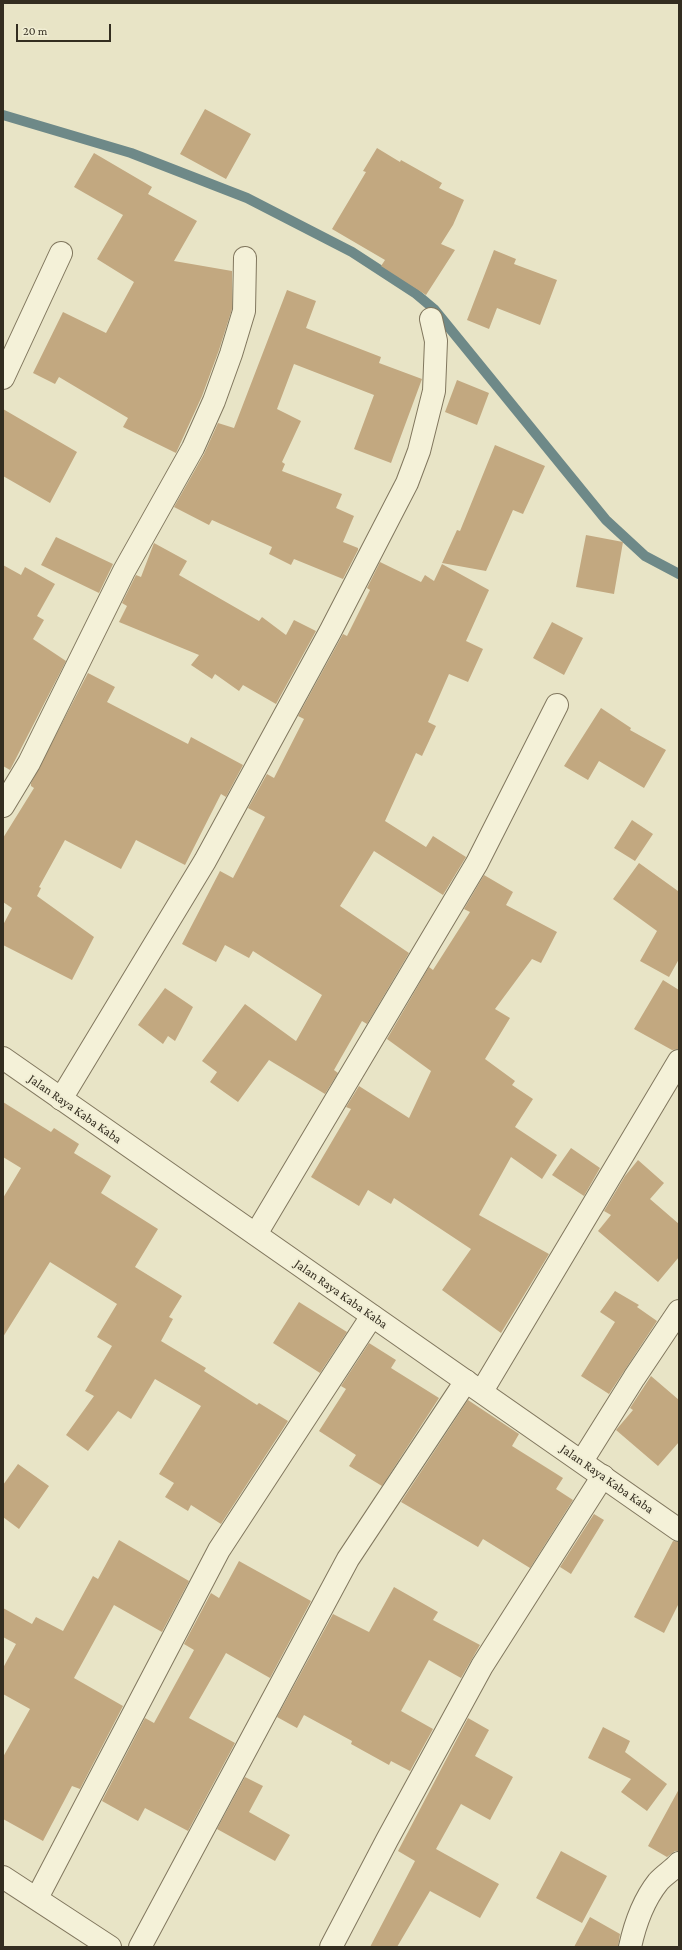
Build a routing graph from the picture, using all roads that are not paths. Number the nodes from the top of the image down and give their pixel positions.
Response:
1 (61, 253) dead end
2 (245, 258) dead end
3 (431, 318) dead end
4 (3, 378) edge
5 (557, 705) dead end
6 (3, 806) edge
7 (3, 1058) edge
8 (679, 1061) edge
9 (61, 1099) junction
10 (256, 1234) junction
11 (679, 1311) edge
12 (372, 1316) junction
13 (474, 1386) junction
14 (582, 1462) junction
15 (603, 1476) junction
16 (679, 1530) edge
17 (679, 1863) edge
18 (3, 1877) edge
19 (37, 1898) junction
20 (110, 1947) edge
21 (140, 1947) edge
22 (331, 1947) edge
23 (630, 1947) edge

1 - 4 street
2 - 6 street
3 - 9 street
5 - 10 street
7 - 9 street, Jalan Raya Kaba Kaba
8 - 13 street
9 - 10 street, Jalan Raya Kaba Kaba
10 - 12 street, Jalan Raya Kaba Kaba
11 - 14 street
12 - 13 street, Jalan Raya Kaba Kaba
12 - 19 street
13 - 14 street, Jalan Raya Kaba Kaba
13 - 21 street
14 - 15 street, Jalan Raya Kaba Kaba
15 - 16 street, Jalan Raya Kaba Kaba
15 - 22 street
17 - 23 street
18 - 19 street
19 - 20 street

